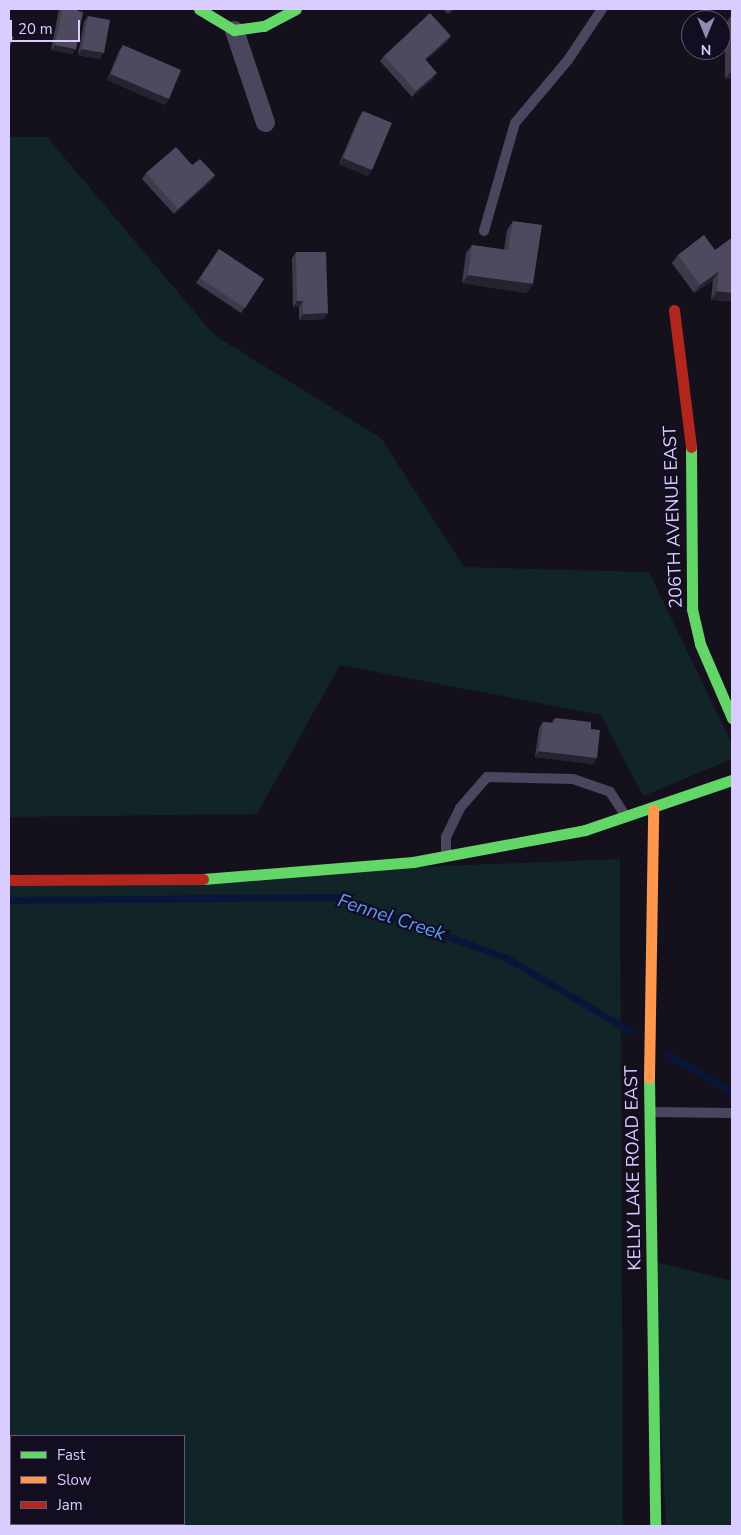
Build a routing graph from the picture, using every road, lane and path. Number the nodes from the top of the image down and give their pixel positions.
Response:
1 (199, 9) edge
2 (296, 9) edge
3 (602, 9) edge
4 (234, 30) junction
5 (266, 122) dead end
6 (484, 232) dead end
7 (674, 310) dead end
8 (732, 718) edge
9 (732, 780) edge
10 (653, 810) junction
11 (627, 818) junction
12 (446, 856) junction
13 (9, 880) edge
14 (650, 1112) junction
15 (732, 1113) edge
16 (655, 1526) edge

1 - 4 street
2 - 4 street
3 - 6 lane
4 - 5 street
7 - 8 street, 206TH AVENUE EAST
9 - 10 street
10 - 11 street
10 - 14 street, KELLY LAKE ROAD EAST
11 - 12 street
11 - 12 lane
12 - 13 street
14 - 15 lane
14 - 16 street, KELLY LAKE ROAD EAST

